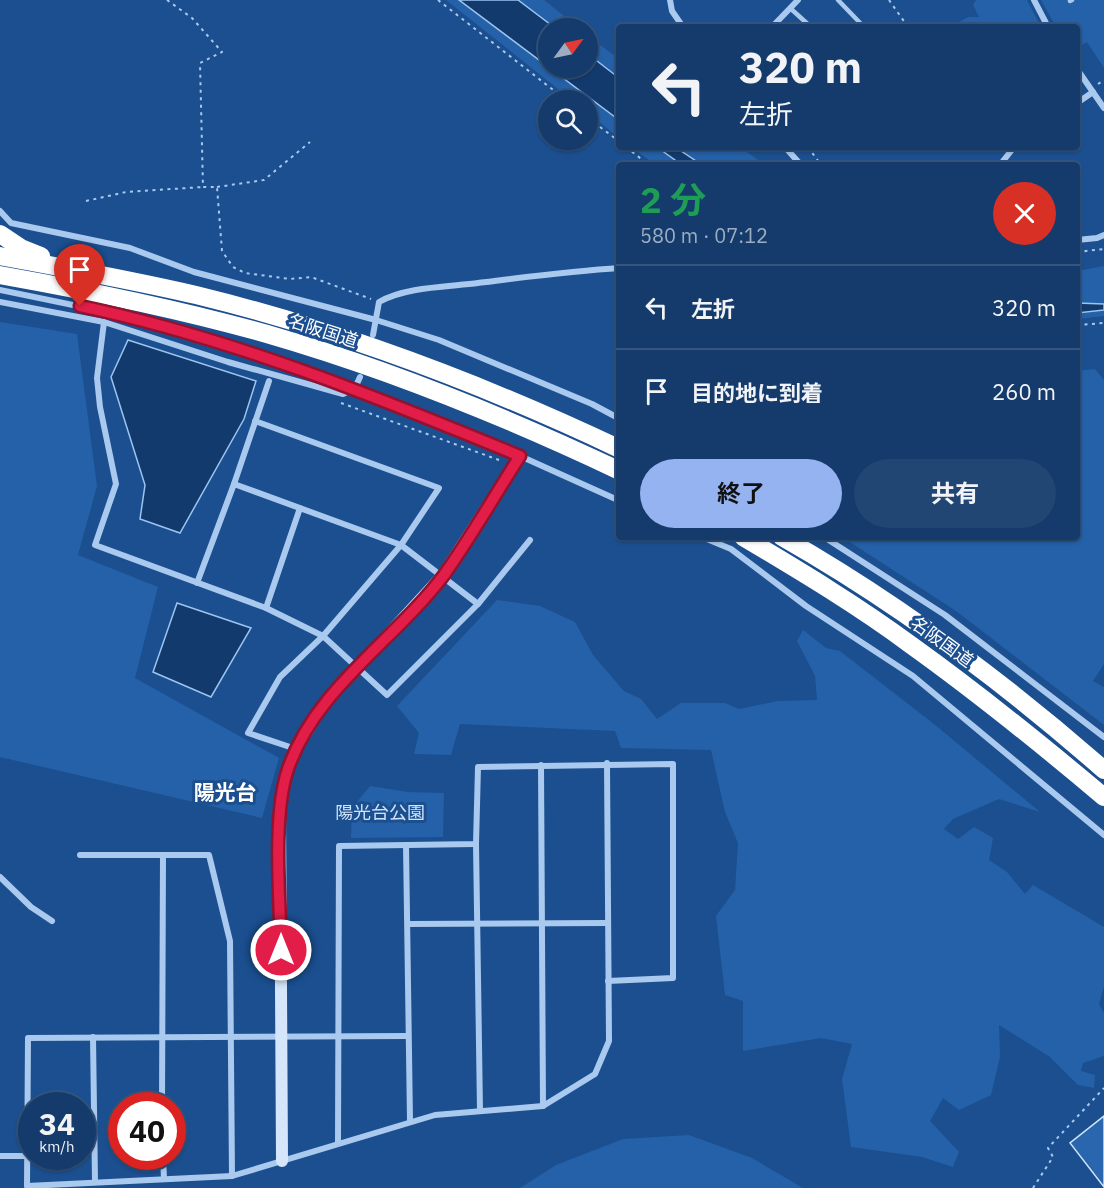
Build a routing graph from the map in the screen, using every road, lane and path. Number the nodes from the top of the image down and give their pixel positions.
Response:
1 (167, 0) edge
2 (438, 0) edge
3 (670, 0) edge
4 (798, 0) edge
5 (838, 0) edge
6 (889, 0) edge
7 (1034, 0) edge
8 (790, 8) junction
9 (681, 24) edge
10 (775, 24) edge
11 (808, 24) edge
12 (861, 24) edge
13 (906, 24) edge
14 (1046, 24) edge
15 (1080, 73) edge
16 (553, 90) edge
17 (1093, 92) junction
18 (1080, 101) edge
19 (1104, 108) edge
20 (598, 126) edge
21 (616, 139) edge
22 (310, 142) dead end
23 (630, 150) edge
24 (788, 150) edge
25 (1012, 150) edge
26 (645, 162) edge
27 (798, 162) edge
28 (1002, 162) edge
29 (203, 187) junction
30 (217, 187) junction
31 (86, 201) dead end
32 (0, 211) edge
33 (0, 234) edge
34 (1104, 235) edge
35 (1080, 238) edge
36 (1104, 249) edge
37 (1080, 252) edge
38 (0, 256) edge
39 (616, 268) edge
40 (0, 275) edge
41 (0, 290) edge
42 (0, 302) edge
43 (379, 302) junction
44 (376, 320) junction
45 (104, 322) junction
46 (1104, 323) edge
47 (1080, 325) edge
48 (373, 335) dead end
49 (347, 341) junction
50 (360, 378) dead end
51 (269, 381) dead end
52 (355, 388) junction
53 (616, 417) edge
54 (255, 421) junction
55 (616, 447) edge
56 (520, 456) junction
57 (616, 469) edge
58 (234, 484) junction
59 (616, 499) edge
60 (300, 508) junction
61 (530, 540) dead end
62 (709, 540) edge
63 (747, 540) edge
64 (787, 540) edge
65 (829, 540) edge
66 (401, 545) junction
67 (443, 575) junction
68 (197, 583) junction
69 (478, 604) junction
70 (266, 608) junction
71 (323, 636) junction
72 (910, 644) junction
73 (359, 668) junction
74 (1057, 728) junction
75 (1104, 737) edge
76 (296, 749) junction
77 (1104, 762) edge
78 (607, 763) junction
79 (542, 765) junction
80 (1104, 770) edge
81 (1104, 797) edge
82 (1104, 809) edge
83 (1104, 835) edge
84 (476, 844) junction
85 (406, 845) junction
86 (80, 855) dead end
87 (163, 855) junction
88 (0, 877) edge
89 (52, 921) dead end
90 (543, 923) junction
91 (607, 923) junction
92 (408, 924) junction
93 (478, 924) junction
94 (608, 981) junction
95 (161, 1036) junction
96 (230, 1036) junction
97 (281, 1036) junction
98 (338, 1036) junction
99 (407, 1036) junction
100 (93, 1037) junction
101 (1104, 1088) edge
102 (28, 1092) edge
103 (162, 1092) edge
104 (543, 1106) junction
105 (480, 1111) junction
106 (410, 1121) junction
107 (338, 1143) junction
108 (0, 1156) edge
109 (18, 1156) edge
110 (282, 1161) junction
111 (27, 1170) edge
112 (164, 1170) edge
113 (232, 1176) junction
114 (164, 1179) junction
115 (95, 1182) junction
116 (1034, 1188) edge

1 - 29 path
2 - 16 path
3 - 9 street
4 - 8 street
5 - 12 lane
6 - 13 path
7 - 14 street
8 - 10 street
8 - 11 lane
15 - 17 street
17 - 18 street
17 - 19 street
20 - 21 path
22 - 30 path
23 - 26 path
24 - 27 street
25 - 28 street
29 - 30 path
29 - 31 path
30 - 43 path
32 - 44 street
33 - 49 highway
34 - 35 street
36 - 37 path
38 - 49 highway, 名阪国道
39 - 43 street
40 - 57 highway, 名阪国道
41 - 52 street
42 - 45 street
43 - 44 street
44 - 48 street
44 - 53 street
45 - 52 street
45 - 68 street
46 - 47 path
49 - 55 highway, 名阪国道
50 - 52 street
51 - 54 street
52 - 56 street
54 - 58 street
54 - 66 street
56 - 59 street
56 - 67 street
58 - 60 street
58 - 68 street
60 - 66 street
60 - 70 street
61 - 69 street
62 - 83 street
63 - 72 highway, 名阪国道
64 - 74 highway, 名阪国道
65 - 75 street
66 - 67 street
66 - 71 street
67 - 69 street
67 - 73 street
68 - 70 street
69 - 73 street
70 - 71 street
71 - 73 street
71 - 76 street
72 - 81 highway, 名阪国道
72 - 82 highway
73 - 76 street
74 - 77 highway
74 - 80 highway, 名阪国道
76 - 97 street
78 - 79 street
78 - 91 street
78 - 94 street
79 - 84 street
79 - 90 street
84 - 85 street
84 - 93 street
85 - 92 street
85 - 98 street
86 - 87 street
87 - 95 street
87 - 96 street
88 - 89 street
90 - 91 street
90 - 93 street
90 - 104 street
91 - 94 street
92 - 93 street
92 - 99 street
93 - 105 street
94 - 104 street
95 - 96 street
95 - 100 street
95 - 103 street
96 - 97 street
96 - 113 street
97 - 98 street
97 - 110 street
98 - 99 street
98 - 107 street
99 - 106 street
100 - 102 street
100 - 115 street
101 - 116 path
104 - 105 street
105 - 106 street
106 - 107 street
107 - 110 street
108 - 109 street
110 - 113 street
111 - 115 street
112 - 114 street
113 - 114 street
114 - 115 street

